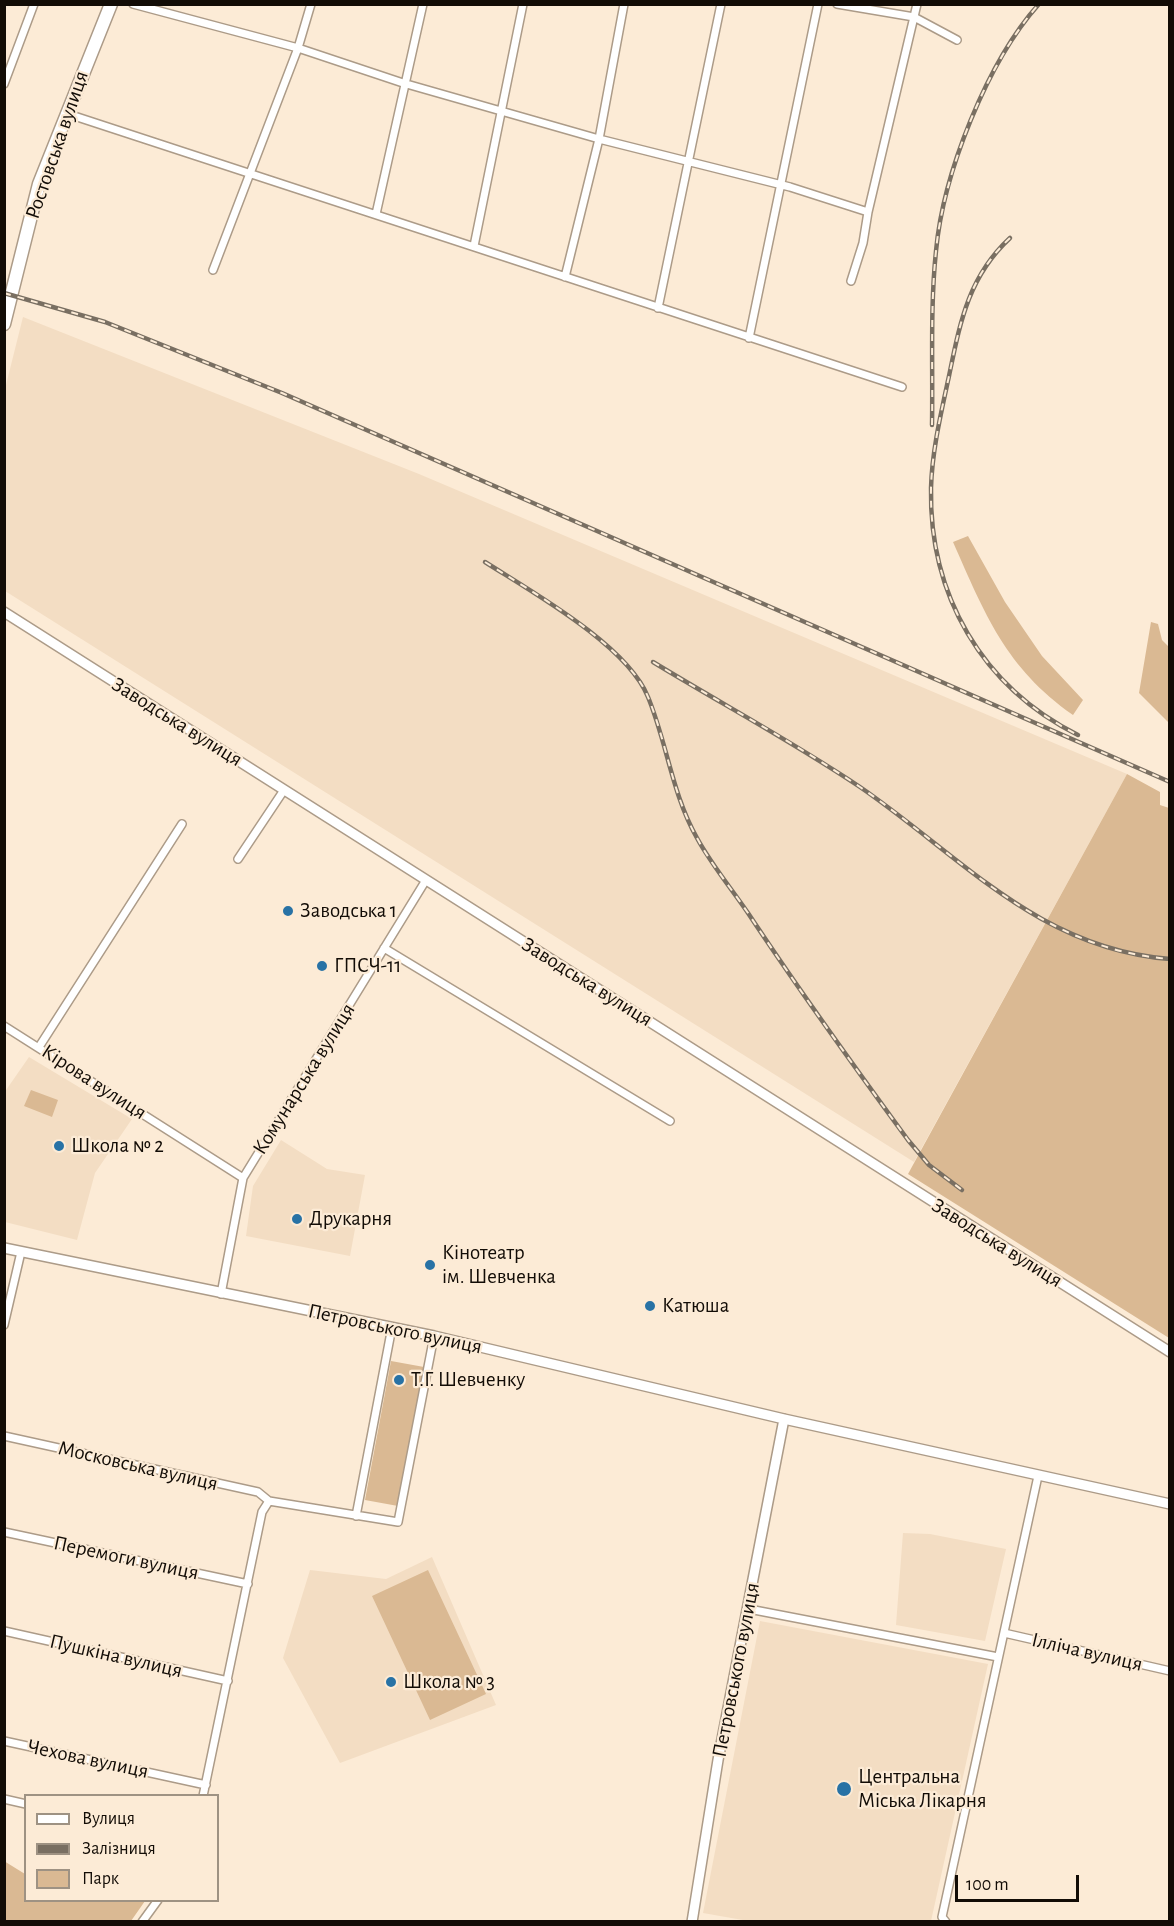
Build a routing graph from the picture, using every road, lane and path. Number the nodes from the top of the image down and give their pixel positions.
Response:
1 (34, 4) edge
2 (111, 4) edge
3 (133, 4) edge
4 (311, 4) edge
5 (423, 4) edge
6 (523, 4) edge
7 (624, 4) edge
8 (721, 4) edge
9 (818, 4) edge
10 (837, 4) edge
11 (917, 4) edge
12 (914, 17) junction
13 (957, 40) dead end
14 (298, 48) junction
15 (404, 83) junction
16 (4, 84) edge
17 (502, 112) junction
18 (65, 113) junction
19 (599, 139) junction
20 (688, 161) junction
21 (251, 173) junction
22 (783, 186) junction
23 (868, 212) junction
24 (376, 214) junction
25 (474, 246) junction
26 (213, 270) dead end
27 (565, 277) junction
28 (851, 280) dead end
29 (658, 308) junction
30 (4, 324) edge
31 (749, 338) junction
32 (902, 387) dead end
33 (4, 612) edge
34 (284, 790) junction
35 (182, 824) dead end
36 (238, 859) dead end
37 (426, 880) junction
38 (384, 948) junction
39 (4, 1026) edge
40 (39, 1047) junction
41 (670, 1121) dead end
42 (243, 1178) junction
43 (4, 1248) edge
44 (21, 1252) junction
45 (221, 1294) junction
46 (4, 1325) edge
47 (392, 1328) junction
48 (434, 1336) junction
49 (1170, 1352) edge
50 (784, 1419) junction
51 (4, 1436) edge
52 (1038, 1476) junction
53 (268, 1501) junction
54 (1170, 1504) edge
55 (356, 1516) junction
56 (4, 1532) edge
57 (248, 1584) junction
58 (749, 1609) junction
59 (4, 1631) edge
60 (1004, 1634) junction
61 (998, 1658) junction
62 (1170, 1671) edge
63 (228, 1682) junction
64 (4, 1741) edge
65 (206, 1785) junction
66 (204, 1794) edge
67 (4, 1799) edge
68 (24, 1804) edge
69 (157, 1902) edge
70 (142, 1922) edge
71 (692, 1922) edge
72 (946, 1922) edge

1 - 16 street
2 - 18 highway, Ростовська вулиця
3 - 14 street
4 - 14 street
5 - 15 street
6 - 17 street
7 - 19 street
8 - 20 street
9 - 22 street
10 - 12 street
11 - 12 street
12 - 13 street
12 - 23 street
14 - 15 street
14 - 21 street
15 - 17 street
15 - 24 street
17 - 19 street
17 - 25 street
18 - 21 street
18 - 30 highway, Ростовська вулиця
19 - 20 street
19 - 27 street
20 - 22 street
20 - 29 street
21 - 24 street
21 - 26 street
22 - 23 street
22 - 31 street
23 - 28 street
24 - 25 street
25 - 27 street
27 - 29 street
29 - 31 street
31 - 32 street
33 - 34 main road, Заводська вулиця
34 - 36 street
34 - 37 main road, Заводська вулиця
35 - 40 street
37 - 38 street, Комунарська вулиця
37 - 49 main road, Заводська вулиця
38 - 41 street
38 - 42 street, Комунарська вулиця
39 - 40 street, Кірова вулиця
40 - 42 street, Кірова вулиця
42 - 45 street, Комунарська вулиця
43 - 44 main road, Петровського вулиця
44 - 45 main road, Петровського вулиця
44 - 46 street
45 - 47 main road, Петровського вулиця
47 - 48 main road, Петровського вулиця
47 - 55 street
48 - 50 main road, Петровського вулиця
48 - 55 street, Московська вулиця
50 - 52 main road, Петровського вулиця
50 - 58 main road, Петровського вулиця
51 - 53 street, Московська вулиця
52 - 54 main road, Петровського вулиця
52 - 60 street, Ілліча вулиця
53 - 55 street, Московська вулиця
53 - 57 street
56 - 57 street, Перемоги вулиця
57 - 63 street
58 - 61 street
58 - 71 main road, Петровського вулиця
59 - 63 street, Пушкіна вулиця
60 - 61 street, Ілліча вулиця
60 - 62 street, Ілліча вулиця
61 - 72 street, Ілліча вулиця
63 - 65 street
64 - 65 street, Чехова вулиця
65 - 66 street
67 - 68 street
69 - 70 street

